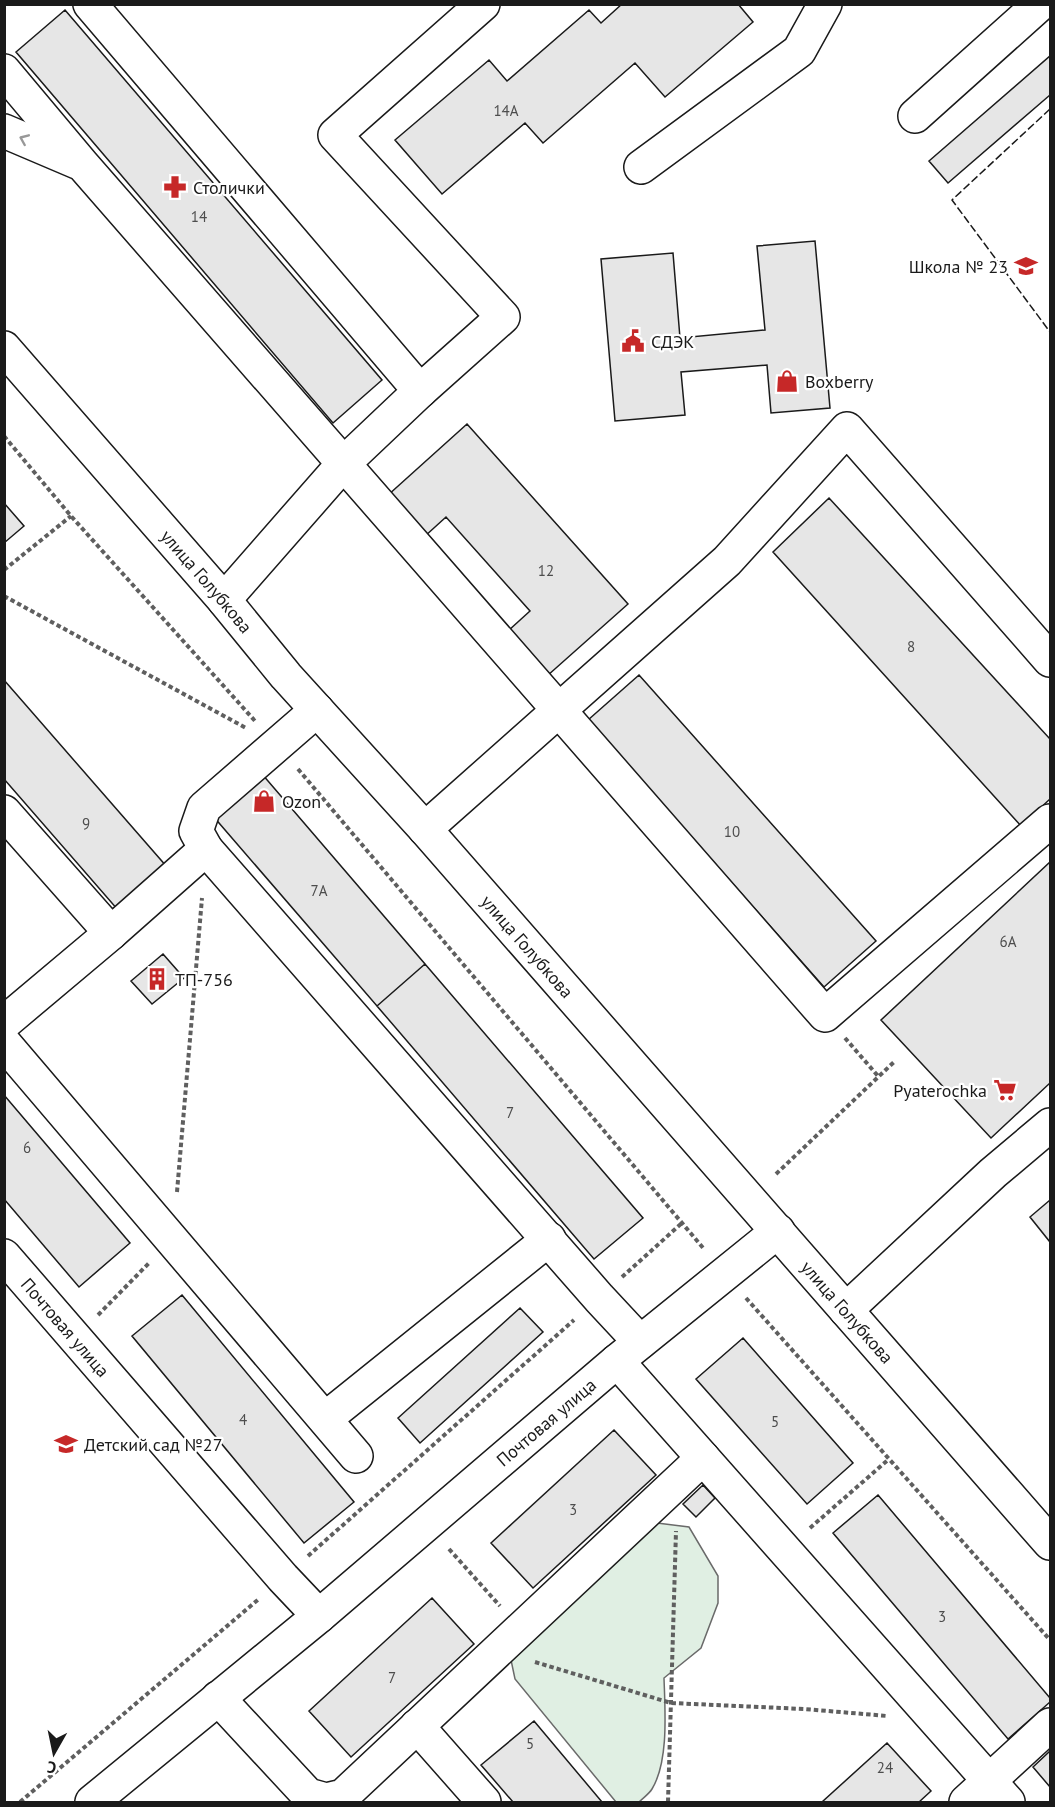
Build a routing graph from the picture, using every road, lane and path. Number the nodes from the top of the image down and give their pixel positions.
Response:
1 (90, 4) edge
2 (483, 4) edge
3 (825, 4) edge
4 (1040, 4) edge
5 (4, 71) edge
6 (915, 116) dead end
7 (4, 131) edge
8 (82, 164) junction
9 (641, 167) dead end
10 (4, 348) edge
11 (420, 391) junction
12 (4, 436) edge
13 (344, 463) junction
14 (71, 516) junction
15 (4, 570) edge
16 (4, 596) edge
17 (224, 600) junction
18 (1050, 660) edge
19 (317, 710) junction
20 (560, 710) junction
21 (277, 745) junction
22 (4, 812) edge
23 (1050, 821) edge
24 (425, 829) junction
25 (206, 849) junction
26 (111, 933) junction
27 (825, 1015) junction
28 (4, 1023) edge
29 (4, 1042) edge
30 (894, 1062) dead end
31 (878, 1076) junction
32 (1050, 1125) edge
33 (776, 1174) dead end
34 (682, 1223) junction
35 (778, 1231) junction
36 (549, 1239) junction
37 (172, 1240) junction
38 (4, 1256) edge
39 (725, 1274) junction
40 (599, 1298) junction
41 (846, 1310) junction
42 (76, 1338) junction
43 (628, 1352) junction
44 (325, 1419) junction
45 (356, 1456) dead end
46 (703, 1458) junction
47 (890, 1459) junction
48 (677, 1482) junction
49 (427, 1523) junction
50 (1046, 1530) edge
51 (784, 1551) junction
52 (283, 1578) junction
53 (319, 1616) junction
54 (508, 1640) junction
55 (1050, 1640) edge
56 (218, 1698) junction
57 (671, 1703) junction
58 (936, 1721) junction
59 (1050, 1725) edge
60 (417, 1726) junction
61 (988, 1796) edge
62 (20, 1803) edge
63 (92, 1803) edge
64 (484, 1803) edge
65 (668, 1803) edge

1 - 11 main road
2 - 11 main road
3 - 9 main road
4 - 6 main road
5 - 8 main road
8 -> 7 main road
8 - 13 main road
10 - 17 main road, улица Голубкова
11 - 13 main road
12 - 14 path
13 - 17 main road
13 - 20 main road
14 - 15 path
14 - 21 path
16 - 21 path
17 - 19 main road, улица Голубкова
18 - 20 main road
19 - 21 main road
19 - 24 main road, улица Голубкова
20 - 24 main road
20 - 27 main road
21 - 25 main road
21 - 34 path
22 - 26 main road
23 - 27 main road
24 - 35 main road, улица Голубкова
25 - 26 main road
25 - 36 main road
25 - 37 path
26 - 28 main road
27 - 31 path
29 - 37 main road
30 - 31 path
31 - 33 path
32 - 41 main road
34 - 39 path
34 - 40 path
35 - 39 main road, Почтовая улица
35 - 41 main road, улица Голубкова
36 - 40 main road
36 - 44 main road
37 - 42 path
37 - 44 main road
38 - 42 main road, Почтовая улица
39 - 43 main road, Почтовая улица
39 - 47 path
40 - 43 main road
40 - 52 path
41 - 50 main road, улица Голубкова
42 - 52 main road, Почтовая улица
43 - 46 main road
43 - 49 main road, Почтовая улица
44 - 45 main road
46 - 48 main road
46 - 51 main road
47 - 51 path
47 - 55 path
48 - 54 main road
48 - 57 path
49 - 53 main road, Почтовая улица
49 - 54 path
51 - 58 main road
52 - 53 main road, Почтовая улица
52 - 62 path
53 - 56 main road, Почтовая улица
54 - 57 path
54 - 60 main road
56 - 60 main road
56 - 63 main road, Почтовая улица
57 - 58 path
57 - 65 path
58 - 61 main road
59 - 61 main road
60 - 64 main road

